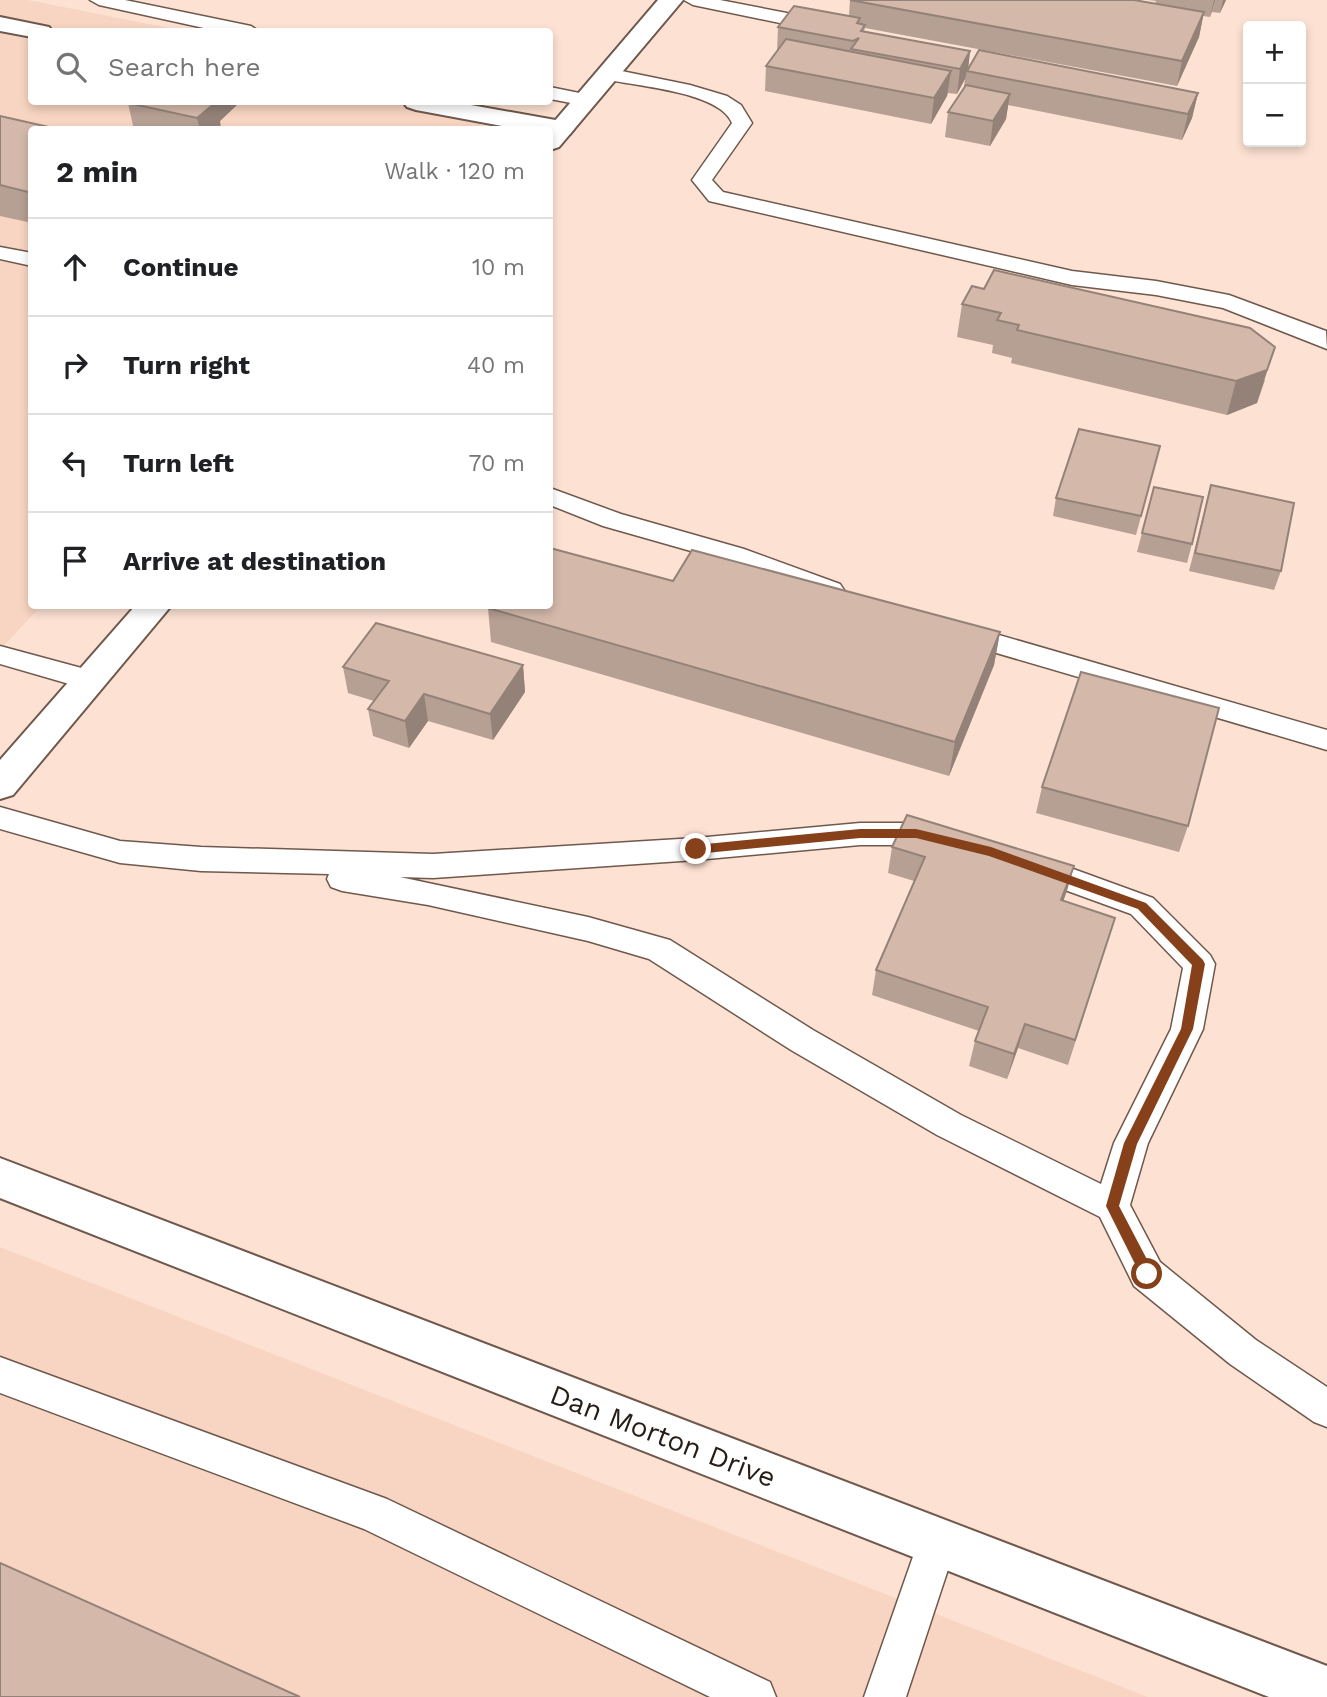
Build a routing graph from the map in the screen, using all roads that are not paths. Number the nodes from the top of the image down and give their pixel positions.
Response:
1 (99, 0) edge
2 (671, 0) edge
3 (693, 0) edge
4 (0, 24) edge
5 (232, 28) edge
6 (28, 29) edge
7 (840, 30) edge
8 (607, 74) junction
9 (553, 94) edge
10 (586, 100) junction
11 (429, 105) edge
12 (517, 126) edge
13 (555, 135) edge
14 (0, 253) edge
15 (28, 259) edge
16 (1327, 342) edge
17 (553, 497) edge
18 (855, 598) edge
19 (151, 609) edge
20 (933, 624) edge
21 (0, 655) edge
22 (90, 680) junction
23 (1327, 740) edge
24 (0, 785) edge
25 (0, 818) edge
26 (966, 846) edge
27 (1003, 856) edge
28 (220, 860) junction
29 (0, 1178) edge
30 (1112, 1206) junction
31 (0, 1375) edge
32 (1327, 1409) edge
33 (937, 1542) junction
34 (1327, 1693) edge
35 (755, 1697) edge
36 (885, 1697) edge

1 - 5 lane
2 - 8 street
3 - 7 lane
4 - 6 street
8 - 10 street
8 - 16 lane
9 - 10 lane
10 - 13 street
11 - 12 street
14 - 15 lane
17 - 18 lane
19 - 22 street
20 - 23 lane
21 - 22 lane
22 - 24 street
25 - 28 lane
26 - 28 lane
27 - 30 lane
28 - 30 lane
29 - 33 street, Dan Morton Drive
30 - 32 lane
31 - 35 lane
33 - 34 street, Dan Morton Drive
33 - 36 lane

